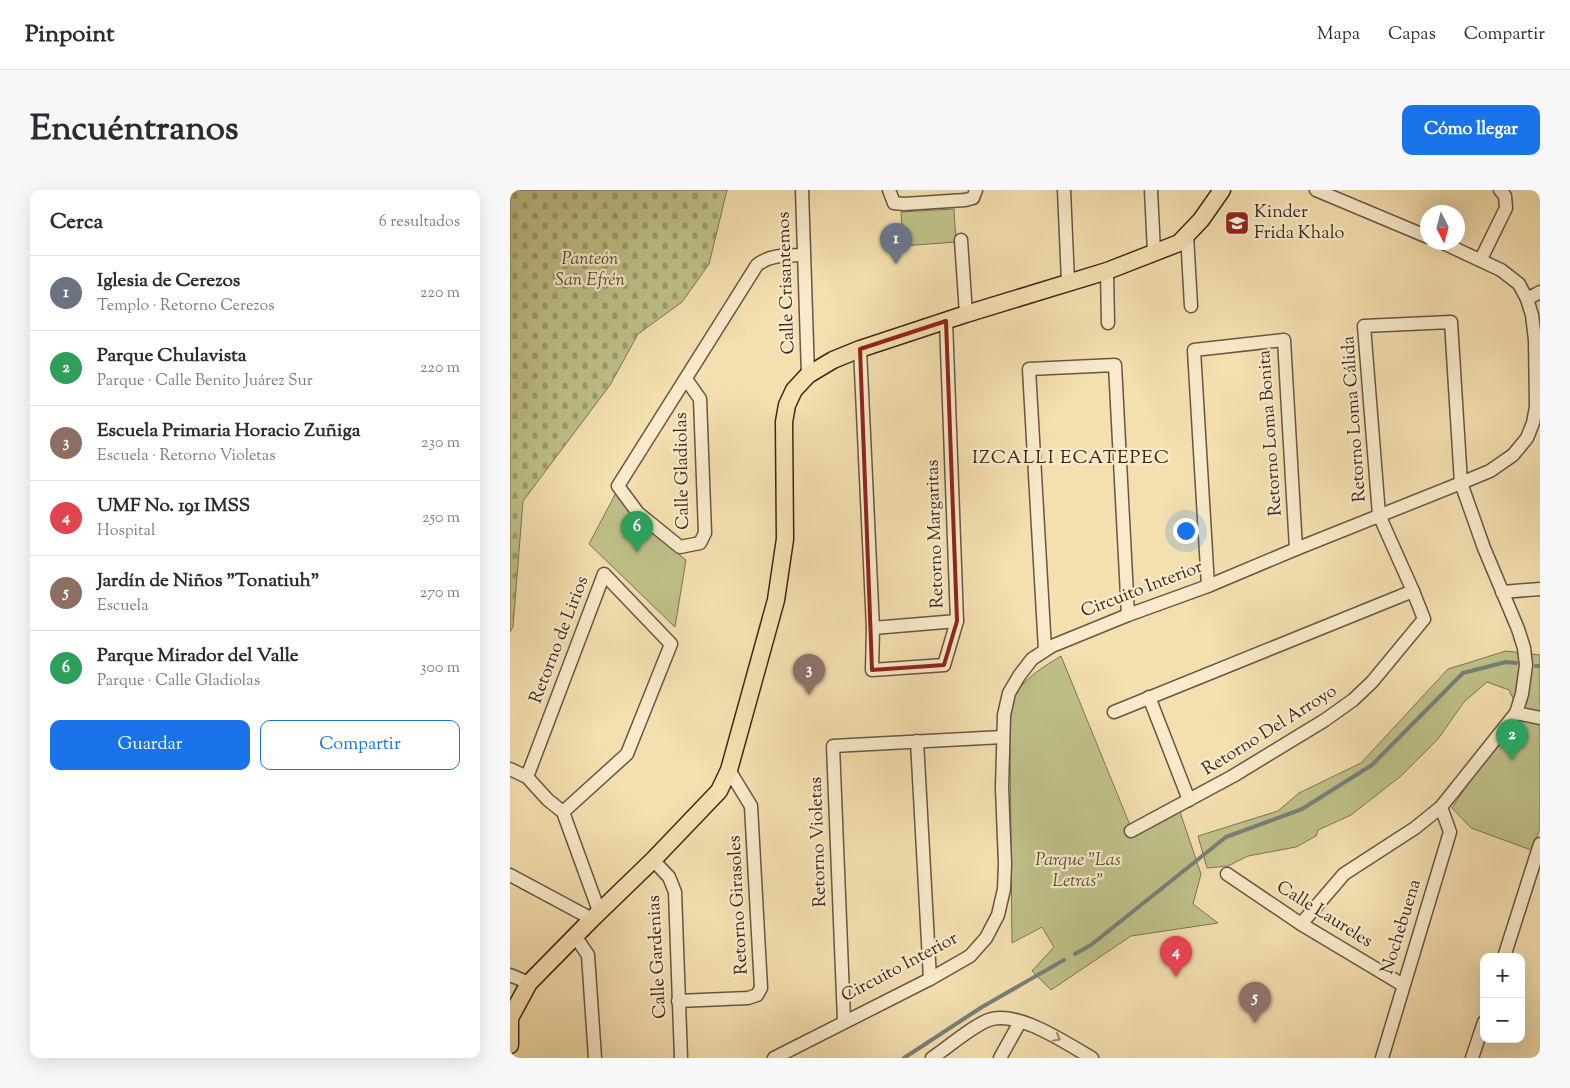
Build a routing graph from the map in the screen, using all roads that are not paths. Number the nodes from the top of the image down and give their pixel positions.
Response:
1 (802, 190) edge
2 (889, 190) edge
3 (976, 190) edge
4 (1064, 190) edge
5 (1151, 190) edge
6 (1222, 190) edge
7 (1319, 190) edge
8 (1500, 190) edge
9 (1420, 234) edge
10 (1187, 235) junction
11 (961, 240) dead end
12 (1459, 250) edge
13 (1154, 252) junction
14 (804, 255) junction
15 (1481, 260) junction
16 (1107, 271) junction
17 (1068, 282) junction
18 (1540, 292) edge
19 (1527, 299) junction
20 (1191, 306) dead end
21 (966, 314) junction
22 (946, 321) junction
23 (1108, 323) dead end
24 (860, 349) junction
25 (808, 375) junction
26 (686, 378) junction
27 (1461, 483) junction
28 (1379, 515) junction
29 (1296, 549) junction
30 (1208, 586) junction
31 (1540, 589) edge
32 (1413, 591) junction
33 (1502, 592) junction
34 (1128, 615) junction
35 (957, 621) junction
36 (873, 628) junction
37 (1045, 650) junction
38 (1148, 697) junction
39 (1114, 712) dead end
40 (1516, 713) junction
41 (1540, 718) edge
42 (1003, 737) junction
43 (917, 741) junction
44 (510, 769) edge
45 (728, 770) junction
46 (527, 777) junction
47 (1189, 800) junction
48 (1441, 807) junction
49 (563, 812) junction
50 (1131, 831) dead end
51 (1540, 844) edge
52 (654, 860) junction
53 (1227, 874) dead end
54 (510, 875) edge
55 (595, 915) junction
56 (1301, 924) junction
57 (575, 936) junction
58 (1505, 953) edge
59 (510, 974) edge
60 (930, 979) junction
61 (529, 983) junction
62 (1402, 985) junction
63 (678, 1001) junction
64 (844, 1021) junction
65 (1020, 1022) junction
66 (1480, 1034) edge
67 (510, 1046) edge
68 (595, 1058) edge
69 (681, 1058) edge
70 (774, 1058) edge
71 (932, 1058) edge
72 (1000, 1058) edge
73 (1092, 1058) edge
74 (1382, 1058) edge
75 (1472, 1058) edge

1 - 14 street, Calle Crisantemos
2 - 3 street
4 - 17 street
5 - 13 street
6 - 10 main road
7 - 9 street
8 - 15 street
10 - 13 main road
10 - 20 street
11 - 21 street
12 - 15 street, Circuito Interior
13 - 16 main road
14 - 25 street, Calle Crisantemos
14 - 26 street, Calle Gladiolas
15 - 19 street, Circuito Interior
16 - 17 main road
16 - 23 street
17 - 21 main road
18 - 19 street
19 - 27 street, Circuito Interior
21 - 22 main road
22 - 24 main road
22 - 35 street, Retorno Margaritas
24 - 25 main road
24 - 36 street
25 - 45 main road
26 - 26 street, Calle Gladiolas
27 - 28 street, Circuito Interior
27 - 28 street, Retorno Loma Cálida
27 - 33 street
28 - 29 street, Circuito Interior
28 - 32 street, Retorno Del Arroyo
29 - 30 street, Circuito Interior
29 - 30 street, Retorno Loma Bonita
30 - 34 street, Circuito Interior
31 - 33 street
32 - 38 street
32 - 47 street, Retorno Del Arroyo
33 - 40 street
34 - 37 street, Circuito Interior
34 - 37 street
35 - 36 street, Retorno Margaritas
35 - 36 street
37 - 42 street, Circuito Interior
38 - 39 street
38 - 47 street, Retorno Del Arroyo
40 - 41 street
40 - 48 street
42 - 43 street, Retorno Violetas
42 - 60 street, Circuito Interior
43 - 60 street
43 - 64 street, Retorno Violetas
44 - 46 street
45 - 52 main road
45 - 63 street, Retorno Girasoles
46 - 49 street
46 - 49 street, Retorno de Lirios
47 - 50 street, Retorno Del Arroyo
48 - 56 street
48 - 62 street, Nochebuena
49 - 55 street
51 - 58 street
52 - 55 main road
52 - 63 street, Calle Gardenias
53 - 56 street, Calle Laureles
54 - 55 street
55 - 57 main road
56 - 62 street, Calle Laureles
57 - 61 main road
57 - 68 street
59 - 61 street
60 - 64 street, Circuito Interior
61 - 67 main road
62 - 74 street, Nochebuena
63 - 69 street, Calle Gardenias
64 - 70 street, Circuito Interior
65 - 71 street
65 - 72 street
65 -> 73 street
66 - 75 street

